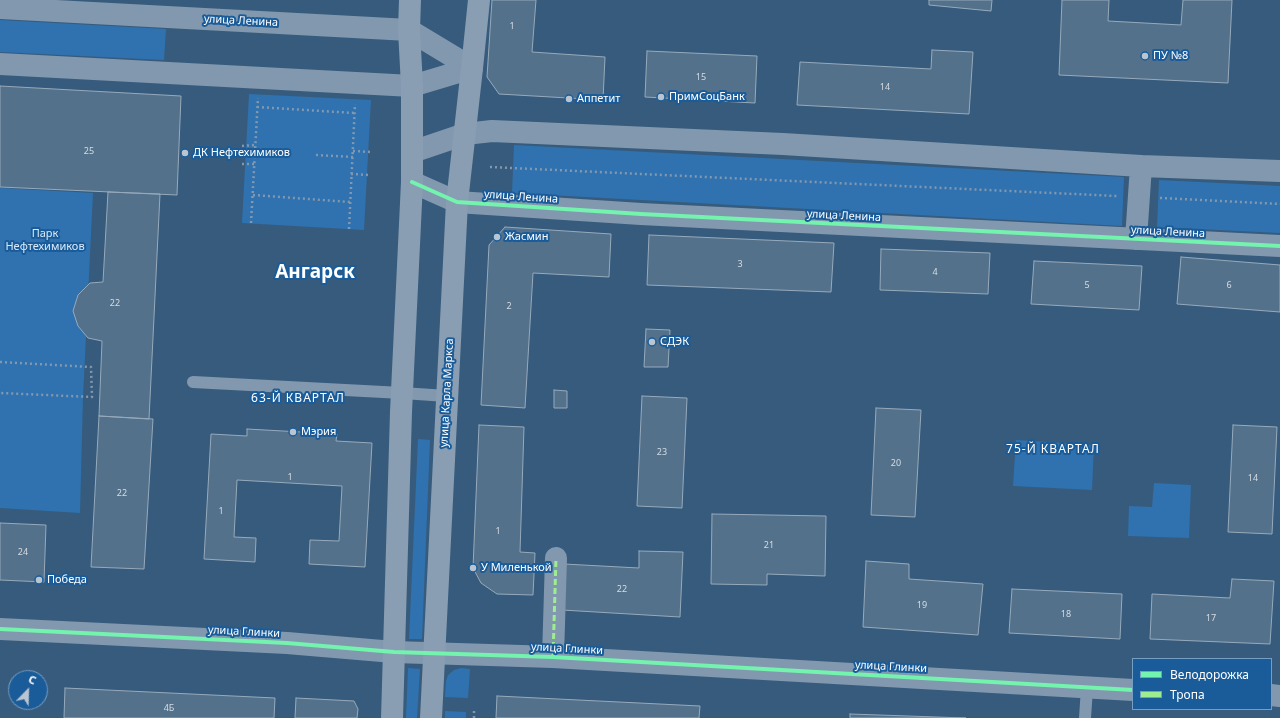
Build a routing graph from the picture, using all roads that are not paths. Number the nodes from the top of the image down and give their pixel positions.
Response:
1 (410, 0) edge
2 (478, 0) edge
3 (0, 8) edge
4 (409, 30) junction
5 (0, 64) edge
6 (472, 68) junction
7 (412, 86) junction
8 (465, 134) junction
9 (412, 152) junction
10 (1141, 166) junction
11 (1280, 171) edge
12 (412, 182) junction
13 (457, 202) junction
14 (1136, 239) junction
15 (1280, 246) edge
16 (193, 382) dead end
17 (402, 393) junction
18 (446, 396) junction
19 (556, 558) dead end
20 (0, 630) edge
21 (394, 652) junction
22 (435, 653) junction
23 (553, 656) junction
24 (1086, 688) junction
25 (1132, 690) edge
26 (392, 718) edge
27 (431, 718) edge
28 (1085, 718) edge

1 - 4 street
2 - 6 street, улица Карла Маркса
3 - 4 street, улица Ленина
4 - 6 street, улица Ленина
4 - 7 street
5 - 7 street
6 - 7 street
6 - 8 street, улица Карла Маркса
7 - 9 street
8 - 9 street
8 - 10 street
8 - 13 street, улица Карла Маркса
9 - 12 street
10 - 11 street
10 - 14 street
12 - 13 street, улица Ленина
12 - 17 street
13 - 14 street, улица Ленина
13 - 18 street, улица Карла Маркса
14 - 15 street, улица Ленина
16 - 17 lane
17 - 18 lane
17 - 21 street
18 - 22 street, улица Карла Маркса
19 - 23 street
20 - 21 street, улица Глинки
21 - 22 street, улица Глинки
21 - 26 street
22 - 23 street, улица Глинки
22 - 27 street, улица Карла Маркса
23 - 24 street, улица Глинки
24 - 25 street, улица Глинки
24 - 28 lane

